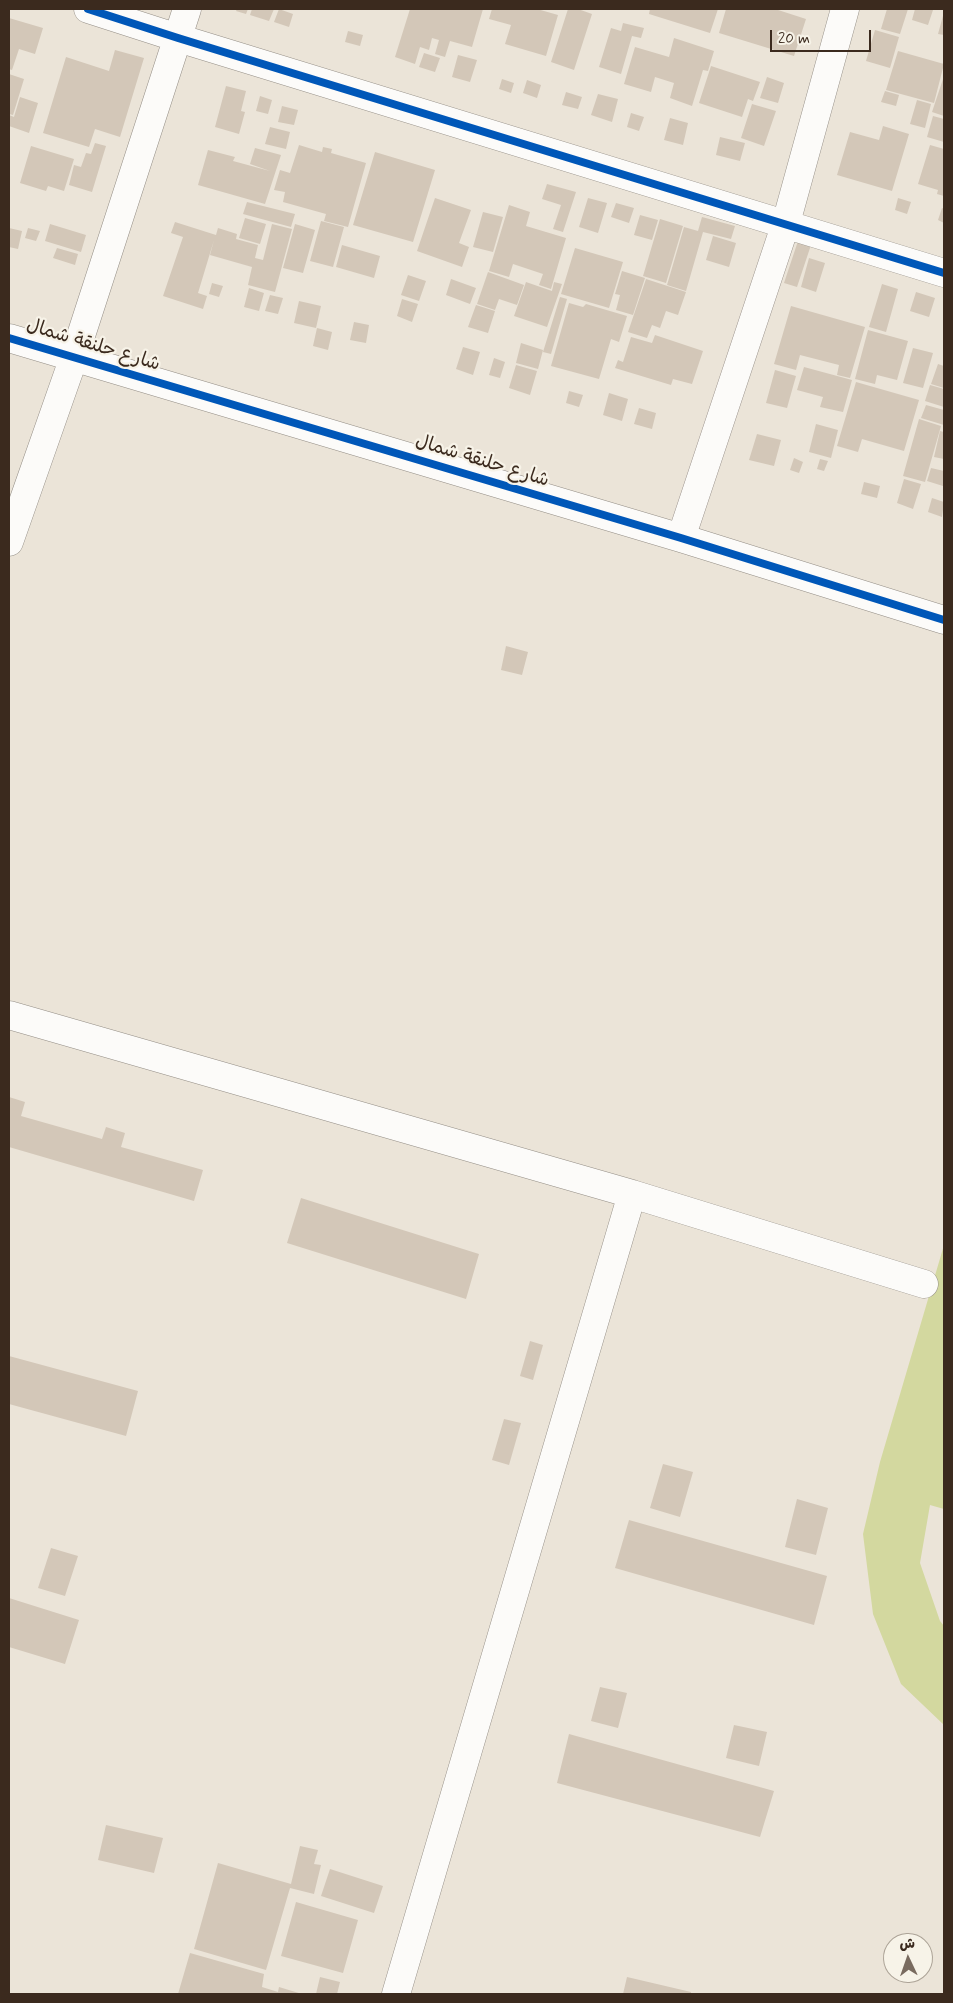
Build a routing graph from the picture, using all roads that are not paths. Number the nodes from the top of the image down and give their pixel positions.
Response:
1 (88, 9) edge
2 (187, 9) edge
3 (845, 9) edge
4 (178, 38) junction
5 (786, 223) junction
6 (944, 273) edge
7 (9, 338) edge
8 (74, 357) junction
9 (681, 538) junction
10 (9, 542) edge
11 (944, 620) edge
12 (9, 1015) edge
13 (632, 1194) junction
14 (924, 1284) dead end
15 (396, 1994) edge

1 - 4 street
2 - 4 street
3 - 5 street
4 - 5 street
4 - 8 street
5 - 6 street
5 - 9 street
7 - 8 street, شارع حلنقة شمال
8 - 9 street, شارع حلنقة شمال
8 - 10 street
9 - 11 street, شارع حلنقة شمال
12 - 13 street
13 - 14 street
13 - 15 street

